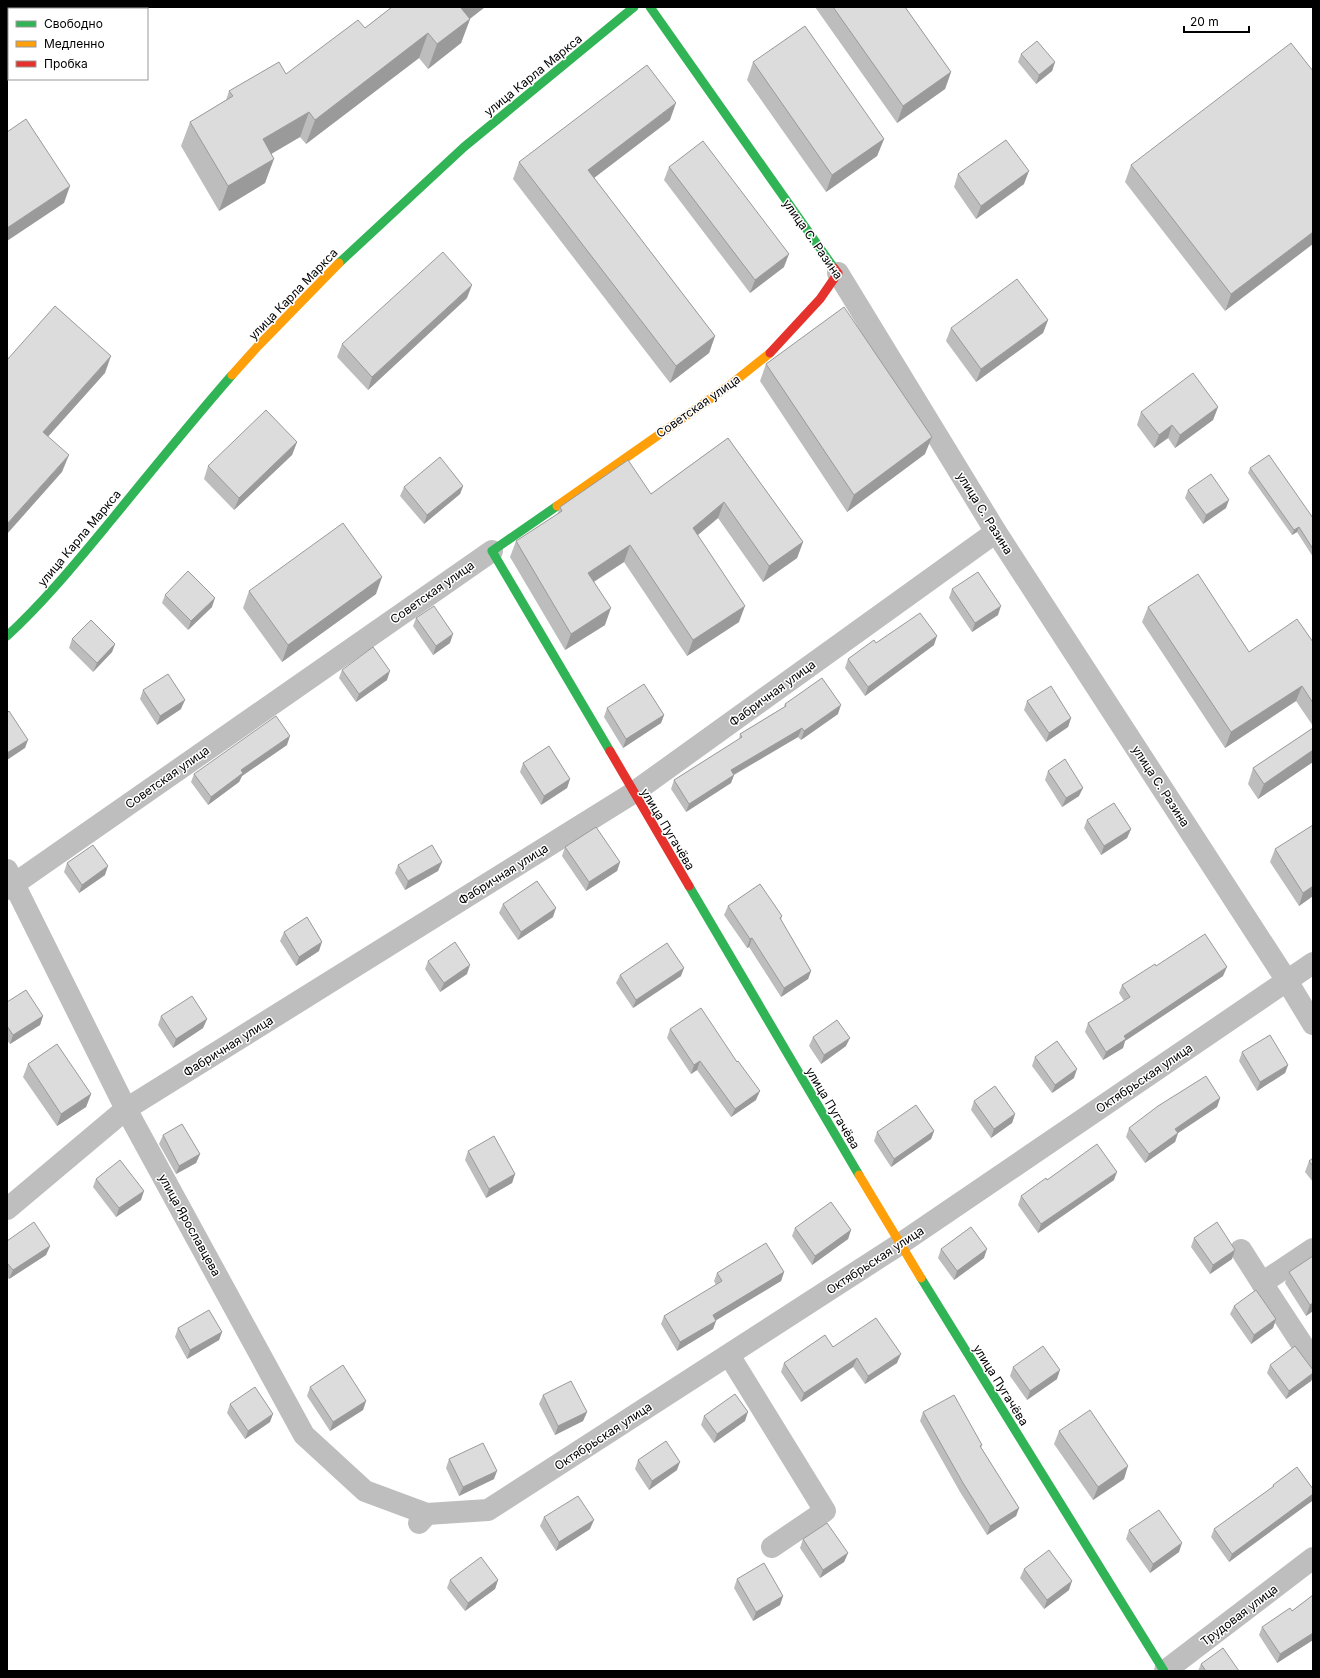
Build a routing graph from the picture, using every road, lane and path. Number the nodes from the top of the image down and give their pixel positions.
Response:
1 (634, 7) edge
2 (650, 7) edge
3 (838, 274) junction
4 (996, 532) junction
5 (492, 551) junction
6 (7, 636) edge
7 (633, 793) junction
8 (10, 881) edge
9 (1313, 963) edge
10 (1287, 981) junction
11 (1313, 1024) edge
12 (126, 1110) junction
13 (7, 1210) edge
14 (900, 1244) junction
15 (1313, 1249) edge
16 (1241, 1250) dead end
17 (1262, 1283) junction
18 (729, 1355) junction
19 (1313, 1361) edge
20 (423, 1518) joint
21 (772, 1547) dead end
22 (1313, 1558) edge
23 (1165, 1671) edge

1 - 6 street, улица Карла Маркса
2 - 3 street, улица С. Разина
3 - 4 street, улица С. Разина
3 - 5 street, Советская улица
4 - 7 street, Фабричная улица
4 - 10 street, улица С. Разина
5 - 7 street, улица Пугачёва
5 - 8 street, Советская улица
7 - 12 street, Фабричная улица
7 - 14 street, улица Пугачёва
8 - 12 street, улица Ярославцева
9 - 10 street, Октябрьская улица
10 - 11 street, улица С. Разина
10 - 14 street, Октябрьская улица
12 - 13 street, Фабричная улица
12 - 20 street, улица Ярославцева
14 - 18 street, Октябрьская улица
14 - 23 street, улица Пугачёва
15 - 17 street
16 - 17 street
17 - 19 street
18 - 20 street, Октябрьская улица
18 - 21 street
22 - 23 street, Трудовая улица

